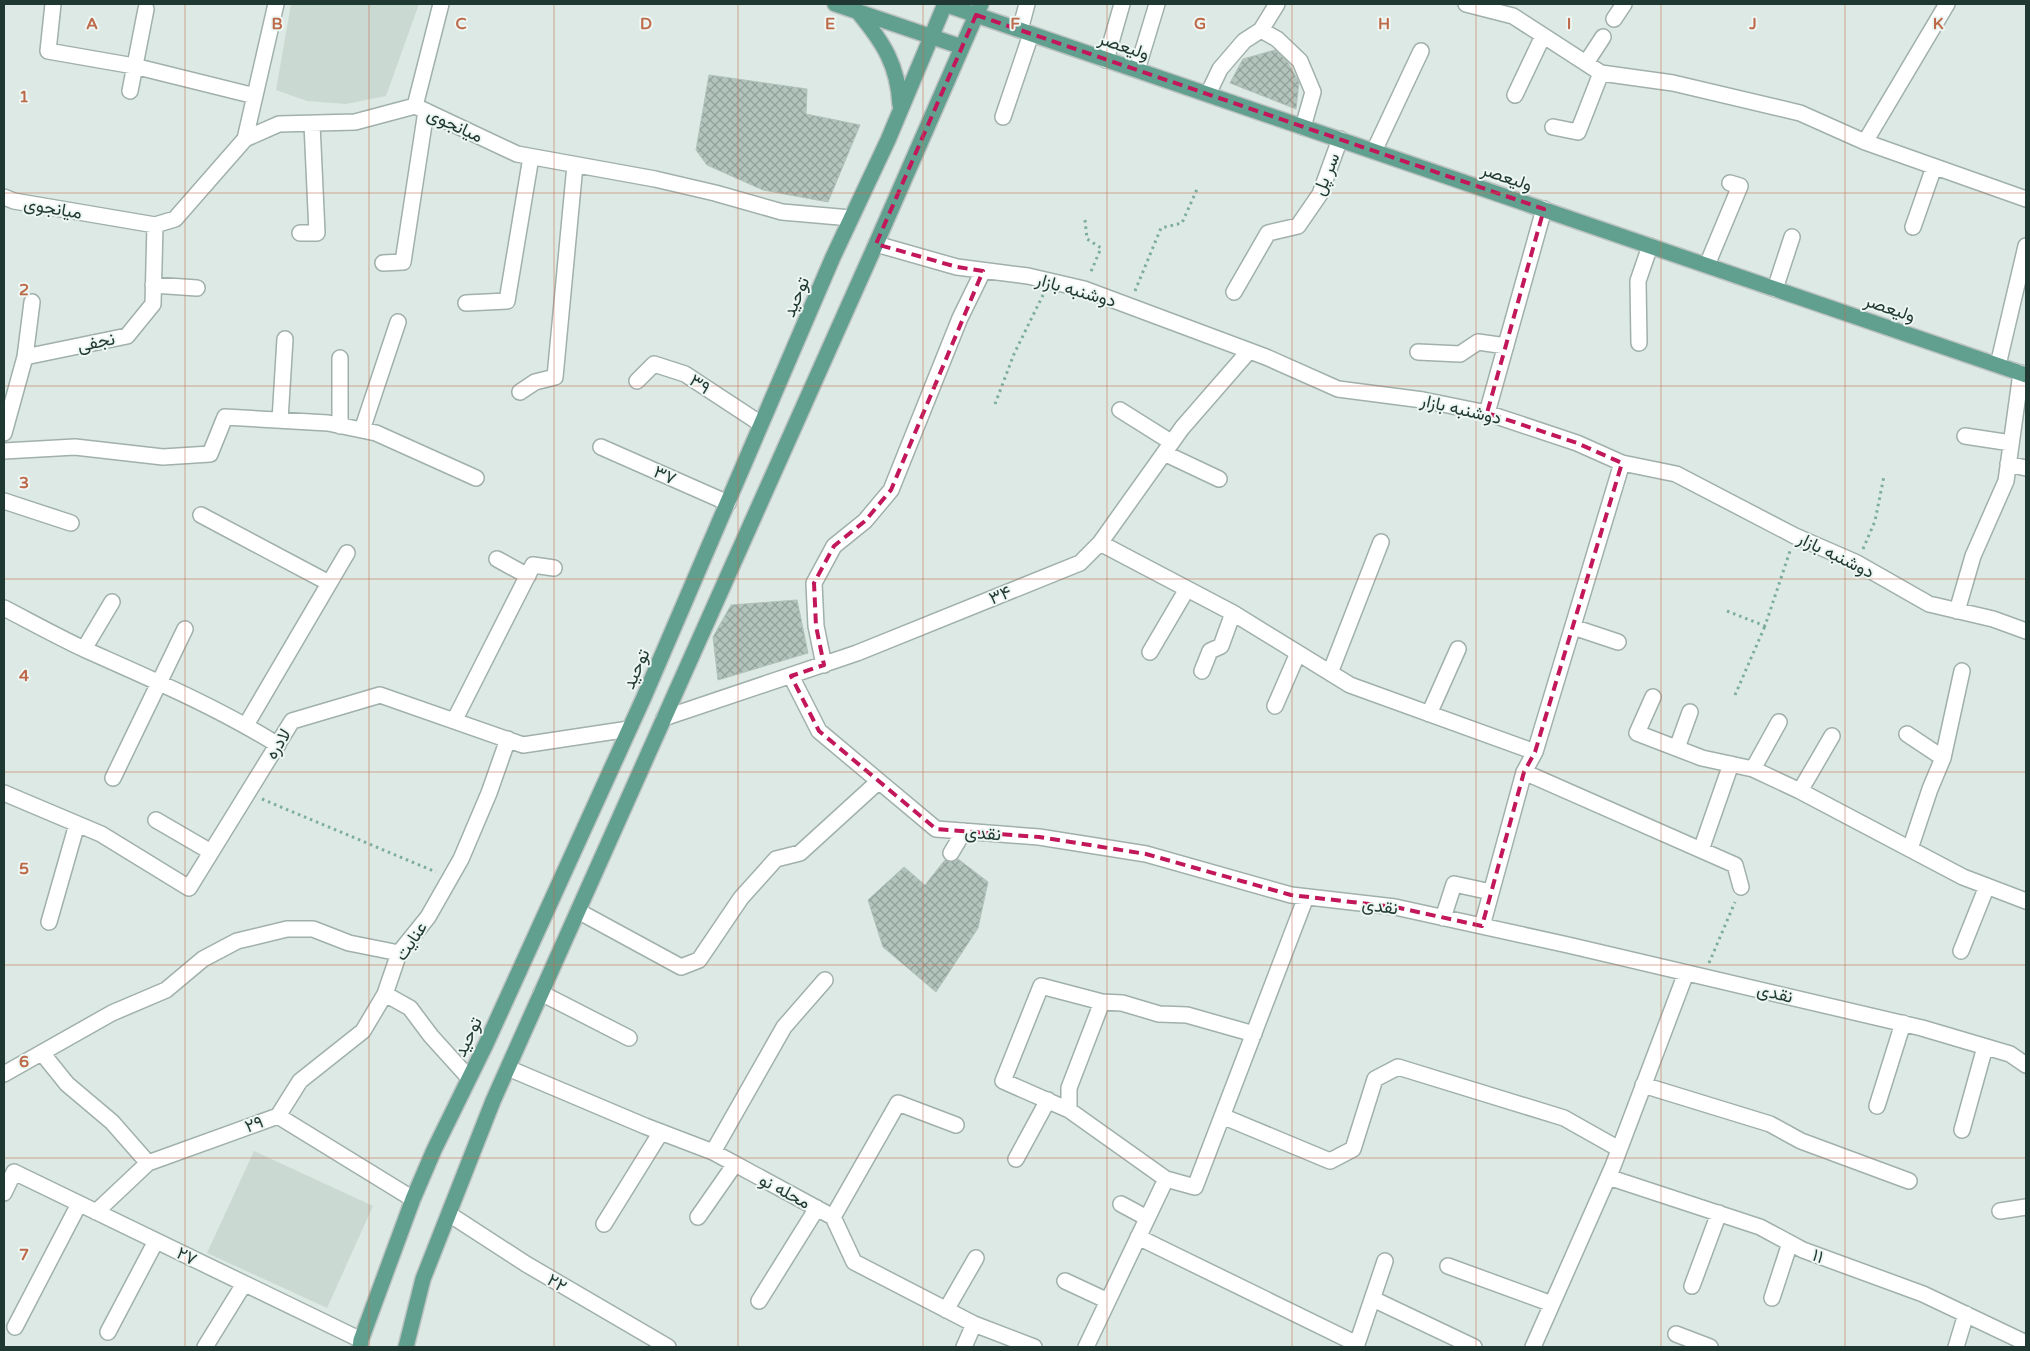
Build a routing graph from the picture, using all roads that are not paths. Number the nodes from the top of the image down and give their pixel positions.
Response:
1 (53, 4) edge
2 (276, 4) edge
3 (441, 4) edge
4 (835, 4) edge
5 (945, 4) edge
6 (1027, 4) edge
7 (1122, 4) edge
8 (1157, 4) edge
9 (1277, 4) edge
10 (1466, 4) edge
11 (1624, 4) edge
12 (1947, 4) edge
13 (146, 9) dead end
14 (978, 9) edge
15 (857, 11) junction
16 (1614, 19) dead end
17 (1261, 30) junction
18 (1025, 32) junction
19 (931, 36) junction
20 (1543, 36) junction
21 (1603, 36) dead end
22 (962, 47) junction
23 (1421, 51) dead end
24 (1106, 60) junction
25 (1586, 63) junction
26 (134, 66) junction
27 (1137, 70) junction
28 (1602, 73) junction
29 (130, 91) dead end
30 (1208, 94) junction
31 (1515, 95) dead end
32 (255, 96) junction
33 (420, 108) junction
34 (900, 109) junction
35 (1003, 117) dead end
36 (312, 124) junction
37 (1303, 127) junction
38 (1553, 127) dead end
39 (245, 140) junction
40 (1340, 140) junction
41 (1865, 142) junction
42 (1374, 151) junction
43 (531, 156) junction
44 (575, 165) junction
45 (1934, 167) junction
46 (1730, 183) dead end
47 (4, 197) edge
48 (2026, 199) edge
49 (1544, 209) junction
50 (851, 218) junction
51 (155, 225) junction
52 (1913, 227) dead end
53 (300, 233) dead end
54 (1792, 237) dead end
55 (876, 244) junction
56 (1650, 246) junction
57 (2026, 246) edge
58 (384, 263) dead end
59 (1707, 265) junction
60 (983, 270) junction
61 (153, 285) junction
62 (197, 288) dead end
63 (1775, 289) junction
64 (2021, 291) edge
65 (1234, 292) dead end
66 (32, 302) dead end
67 (466, 303) dead end
68 (398, 322) dead end
69 (285, 339) dead end
70 (1639, 343) dead end
71 (1506, 346) junction
72 (1249, 351) junction
73 (1418, 352) dead end
74 (25, 357) junction
75 (340, 358) dead end
76 (1998, 365) junction
77 (2023, 374) edge
78 (637, 380) dead end
79 (520, 392) dead end
80 (1120, 410) dead end
81 (1487, 413) junction
82 (280, 420) junction
83 (762, 424) junction
84 (340, 426) junction
85 (4, 428) edge
86 (362, 430) junction
87 (1965, 436) dead end
88 (2011, 443) junction
89 (601, 447) dead end
90 (1168, 447) junction
91 (4, 451) edge
92 (1622, 463) junction
93 (2008, 464) junction
94 (2026, 468) edge
95 (476, 478) dead end
96 (1219, 479) dead end
97 (4, 500) edge
98 (728, 503) junction
99 (201, 514) dead end
100 (70, 523) dead end
101 (1381, 542) dead end
102 (1100, 543) junction
103 (347, 554) dead end
104 (497, 558) dead end
105 (554, 568) dead end
106 (528, 576) junction
107 (329, 583) junction
108 (1187, 589) junction
109 (112, 602) dead end
110 (4, 608) edge
111 (1957, 611) junction
112 (1233, 613) junction
113 (1572, 627) junction
114 (185, 629) dead end
115 (2026, 631) edge
116 (1618, 642) dead end
117 (84, 649) junction
118 (1458, 649) dead end
119 (1150, 652) dead end
120 (1298, 653) junction
121 (824, 664) junction
122 (1202, 670) dead end
123 (1962, 671) dead end
124 (1330, 673) junction
125 (791, 676) junction
126 (160, 682) junction
127 (1653, 697) dead end
128 (1275, 706) dead end
129 (1690, 712) dead end
130 (1428, 714) junction
131 (664, 718) junction
132 (454, 721) junction
133 (1779, 722) dead end
134 (246, 725) junction
135 (629, 729) junction
136 (1907, 734) dead end
137 (1832, 736) dead end
138 (508, 739) junction
139 (278, 745) junction
140 (1677, 748) junction
141 (1535, 752) junction
142 (1943, 758) junction
143 (1731, 764) junction
144 (1752, 769) junction
145 (1524, 772) junction
146 (113, 778) dead end
147 (879, 781) junction
148 (1800, 791) junction
149 (4, 793) edge
150 (156, 820) dead end
151 (78, 824) junction
152 (964, 831) junction
153 (578, 842) junction
154 (1910, 849) junction
155 (1701, 850) junction
156 (211, 852) junction
157 (950, 853) dead end
158 (604, 854) junction
159 (1988, 886) junction
160 (1741, 887) road end
161 (1491, 892) junction
162 (1306, 897) junction
163 (2026, 901) edge
164 (578, 911) junction
165 (1443, 918) junction
166 (49, 922) dead end
167 (1482, 926) junction
168 (1961, 951) dead end
169 (399, 954) junction
170 (1686, 974) junction
171 (825, 980) dead end
172 (385, 994) junction
173 (541, 994) junction
174 (1102, 1002) junction
175 (1904, 1023) junction
176 (1254, 1034) junction
177 (629, 1038) dead end
178 (1985, 1047) junction
179 (42, 1053) junction
180 (2026, 1064) edge
181 (508, 1068) junction
182 (4, 1074) edge
183 (470, 1078) junction
184 (1643, 1085) junction
185 (1048, 1100) junction
186 (1877, 1106) dead end
187 (1069, 1110) junction
188 (278, 1116) junction
189 (1222, 1116) junction
190 (956, 1125) dead end
191 (1962, 1130) dead end
192 (661, 1132) junction
193 (1619, 1149) junction
194 (713, 1152) junction
195 (1016, 1159) dead end
196 (148, 1163) junction
197 (735, 1164) junction
198 (1608, 1177) junction
199 (1166, 1179) junction
200 (1910, 1182) dead end
201 (4, 1193) edge
202 (413, 1199) junction
203 (79, 1204) junction
204 (1121, 1204) dead end
205 (2026, 1207) edge
206 (817, 1208) junction
207 (2000, 1211) dead end
208 (96, 1212) junction
209 (1719, 1213) junction
210 (449, 1214) junction
211 (833, 1217) junction
212 (698, 1218) dead end
213 (1147, 1218) junction
214 (604, 1224) dead end
215 (1138, 1237) junction
216 (156, 1241) junction
217 (1790, 1243) junction
218 (976, 1258) dead end
219 (1386, 1262) dead end
220 (1448, 1266) dead end
221 (1065, 1281) dead end
222 (244, 1284) junction
223 (1692, 1286) dead end
224 (1772, 1298) dead end
225 (1373, 1299) junction
226 (1108, 1300) junction
227 (759, 1301) dead end
228 (1552, 1304) junction
229 (946, 1310) junction
230 (1966, 1314) junction
231 (974, 1324) junction
232 (15, 1327) dead end
233 (108, 1332) dead end
234 (1676, 1334) dead end
235 (2026, 1343) edge
236 (360, 1344) edge
237 (1356, 1346) edge
238 (205, 1347) edge
239 (406, 1347) edge
240 (668, 1347) edge
241 (964, 1347) edge
242 (1034, 1347) edge
243 (1086, 1347) edge
244 (1474, 1347) edge
245 (1533, 1347) edge
246 (1710, 1347) edge
247 (1956, 1347) edge

1 - 26 street
2 - 32 street
3 - 33 street
4 - 15 main road
5 - 14 main road, ولیعصر
5 - 19 main road, توحید
6 - 18 street
7 - 24 street
8 - 27 street
9 - 17 street
10 - 20 street
11 - 16 street
12 - 41 street
13 - 26 street
14 - 18 main road, ولیعصر
14 - 22 main road
15 - 19 main road
15 - 34 main road
17 - 30 street
17 - 37 street
18 - 24 main road, ولیعصر
18 - 35 street
19 - 22 main road
19 - 34 main road, توحید
20 - 25 street
20 - 31 street
21 - 25 street
22 - 55 main road
23 - 42 street
24 - 27 main road, ولیعصر
25 - 28 street
26 - 29 street
26 - 32 street
27 - 30 main road, ولیعصر
28 - 38 street
28 - 41 street
30 - 37 main road, ولیعصر
32 - 39 street
33 - 36 street, میانجوی
33 - 43 street, میانجوی
33 - 58 street
34 - 50 main road, توحید
36 - 39 street, میانجوی
36 - 53 street
37 - 40 main road, ولیعصر
39 - 51 street, میانجوی
40 - 42 main road, ولیعصر
40 - 65 street, سر پل
41 - 45 street
42 - 49 main road, ولیعصر
43 - 44 street, میانجوی
43 - 67 street
44 - 50 street, میانجوی
44 - 79 street
45 - 48 street
45 - 52 street
46 - 59 street
47 - 51 street, میانجوی
49 - 56 main road, ولیعصر
49 - 71 street
50 - 83 main road, توحید
51 - 61 street, نجفی
54 - 63 street
55 - 60 street, دوشنبه بازار
55 - 131 main road
56 - 59 main road, ولیعصر
56 - 70 street
57 - 64 street
59 - 63 main road, ولیعصر
60 - 72 street, دوشنبه بازار
60 - 121 street
61 - 62 street
61 - 74 street, نجفی
63 - 76 main road, ولیعصر
64 - 76 street
66 - 74 street
68 - 86 street
69 - 82 street
71 - 73 street
71 - 81 street
72 - 81 street, دوشنبه بازار
72 - 90 street, ۳۴
74 - 85 street
75 - 84 street
76 - 77 main road, ولیعصر
77 - 88 street
78 - 83 street, ۳۹
80 - 90 street
81 - 92 street, دوشنبه بازار
82 - 84 street
82 - 91 street
83 - 98 main road, توحید
84 - 86 street
86 - 95 street
87 - 88 street
88 - 93 street
89 - 98 street, ۳۷
90 - 96 street
90 - 102 street, ۳۴
92 - 111 street, دوشنبه بازار
92 - 113 street
93 - 94 street
93 - 111 street
97 - 100 street
98 - 135 main road, توحید
99 - 107 street
101 - 124 street
102 - 108 street
102 - 121 street, ۳۴
103 - 107 street
104 - 106 street
105 - 106 street
106 - 132 street
107 - 134 street
108 - 112 street
108 - 119 street
109 - 117 street
110 - 117 street
111 - 115 street, دوشنبه بازار
112 - 120 street
112 - 122 street
113 - 116 street
113 - 141 street
114 - 126 street
117 - 126 street
118 - 130 street
120 - 124 street
120 - 128 street
121 - 125 street, ۳۴
123 - 142 street
124 - 130 street
125 - 131 street, ۳۴
125 - 147 street, نقدی
126 - 134 street
126 - 146 street
127 - 140 street
129 - 140 street
130 - 141 street
131 - 158 main road
132 - 138 street, لادره
132 - 139 street, لادره
133 - 144 street
134 - 139 street
135 - 138 street, لادره
135 - 153 main road, توحید
136 - 142 street
137 - 148 street
138 - 169 street, عنایت
139 - 156 street, لادره
140 - 143 street
141 - 145 street
142 - 154 street
143 - 144 street
143 - 155 street
144 - 148 street
145 - 155 street
145 - 161 street
147 - 152 street, نقدی
147 - 164 street
148 - 154 street
149 - 151 street, لادره
150 - 156 street
151 - 156 street, لادره
151 - 166 street
152 - 157 street
152 - 162 street, نقدی
153 - 158 main road
153 - 183 main road, توحید
154 - 159 street
155 - 160 street
158 - 164 main road
159 - 163 street
159 - 168 street
161 - 165 street
161 - 167 street
162 - 165 street, نقدی
162 - 176 street
164 - 173 main road
165 - 167 street, نقدی
167 - 170 street, نقدی
169 - 172 street, عنایت
169 - 179 street
170 - 175 street, نقدی
170 - 184 street
171 - 194 street
172 - 183 street
172 - 188 street, عنایت
173 - 177 street
173 - 181 main road
174 - 176 street
174 - 185 street
174 - 187 street
175 - 178 street, نقدی
175 - 186 street
176 - 189 street
178 - 180 street, نقدی
178 - 191 street
179 - 182 street
179 - 196 street
181 - 192 street, محله نو
181 - 210 main road
183 - 202 main road, توحید
184 - 193 street
184 - 200 street
185 - 187 street
185 - 195 street
187 - 199 street
188 - 196 street, ۲۹
188 - 202 street, ۲۹
189 - 193 street
189 - 199 street
190 - 211 street
192 - 194 street, محله نو
192 - 214 street
193 - 198 street
194 - 197 street, محله نو
196 - 208 street, ۲۹
197 - 206 street, محله نو
197 - 212 street
198 - 209 street, ۱۱
198 - 228 street
199 - 213 street
201 - 203 street, ۲۷
202 - 236 main road, توحید
203 - 208 street, ۲۷
203 - 232 street
204 - 213 street
205 - 207 street
206 - 211 street, محله نو
206 - 227 street
208 - 216 street, ۲۷
209 - 217 street, ۱۱
209 - 223 street
210 - 239 main road
210 - 240 street, ۲۲
211 - 229 street
213 - 215 street
215 - 226 street
215 - 237 street
216 - 222 street, ۲۷
216 - 233 street
217 - 224 street
217 - 230 street, ۱۱
218 - 229 street
219 - 225 street
220 - 228 street
221 - 226 street
222 - 236 street, ۲۷
222 - 238 street
225 - 237 street
225 - 244 street
226 - 243 street
228 - 245 street
229 - 231 street
230 - 235 street, ۱۱
230 - 247 street
231 - 241 street
231 - 242 street
234 - 246 street

